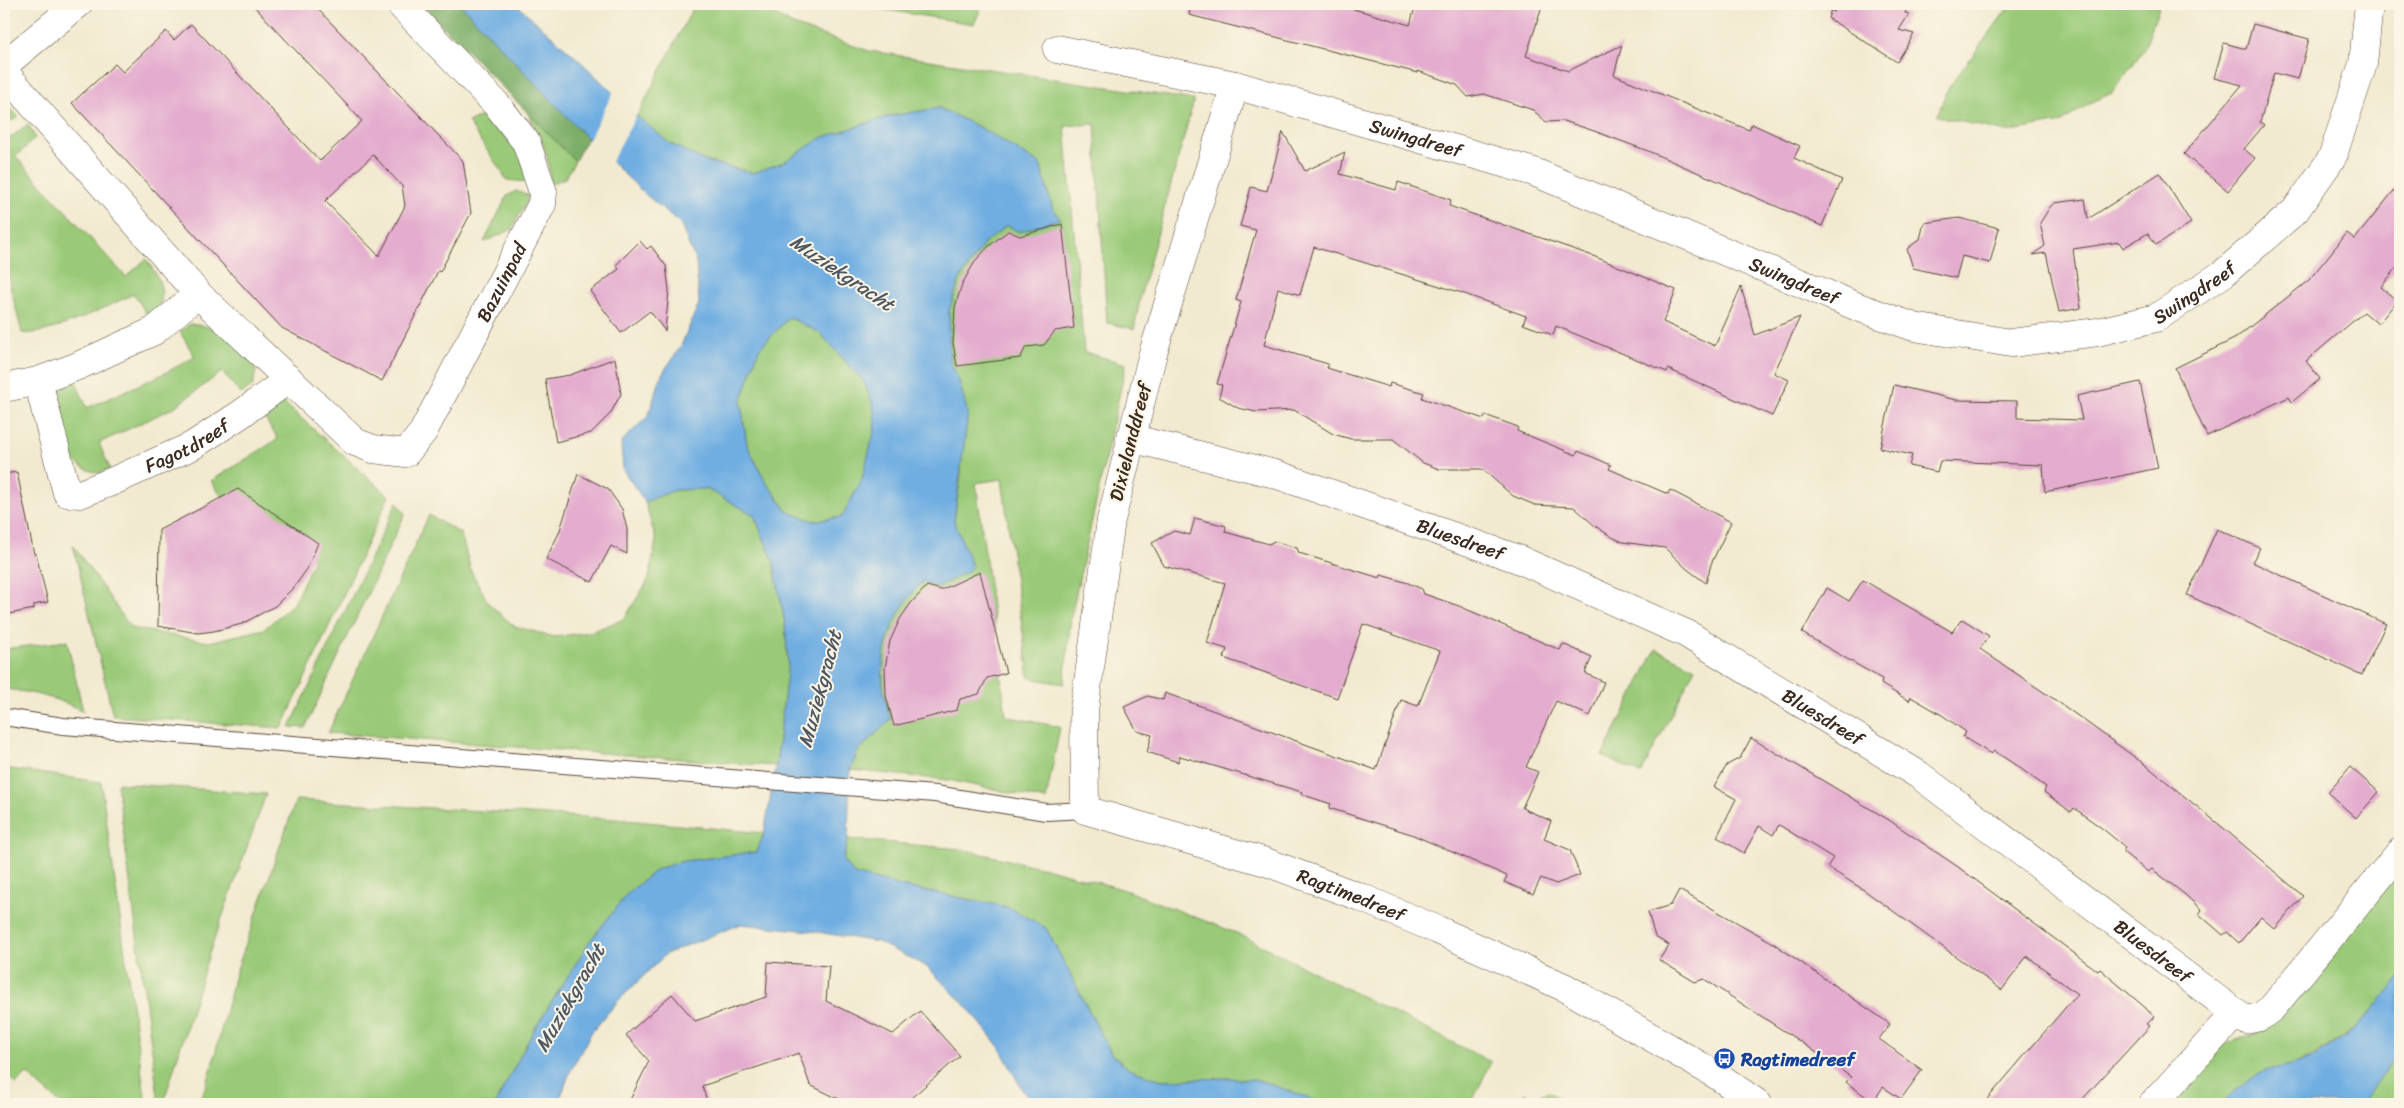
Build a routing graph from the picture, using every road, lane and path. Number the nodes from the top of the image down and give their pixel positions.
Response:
1 (78, 4) edge
2 (400, 4) edge
3 (2369, 4) edge
4 (1057, 49) dead end
5 (4, 65) edge
6 (4, 72) edge
7 (1235, 85) junction
8 (198, 294) junction
9 (289, 379) junction
10 (38, 381) junction
11 (4, 388) edge
12 (1130, 438) junction
13 (4, 717) edge
14 (1085, 810) junction
15 (2400, 852) edge
16 (2235, 1014) junction
17 (1758, 1104) edge
18 (2153, 1104) edge

1 - 5 street
2 - 9 street, Bazuinpad
3 - 7 street, Swingdreef
4 - 7 street, Swingdreef
6 - 8 street
7 - 12 street, Dixielanddreef
8 - 9 street
8 - 10 street
9 - 10 street, Fagotdreef
10 - 11 street
12 - 14 street, Dixielanddreef
12 - 16 street, Bluesdreef
13 - 14 lane
14 - 17 street, Ragtimedreef
15 - 16 street, Bluesdreef
16 - 18 street

